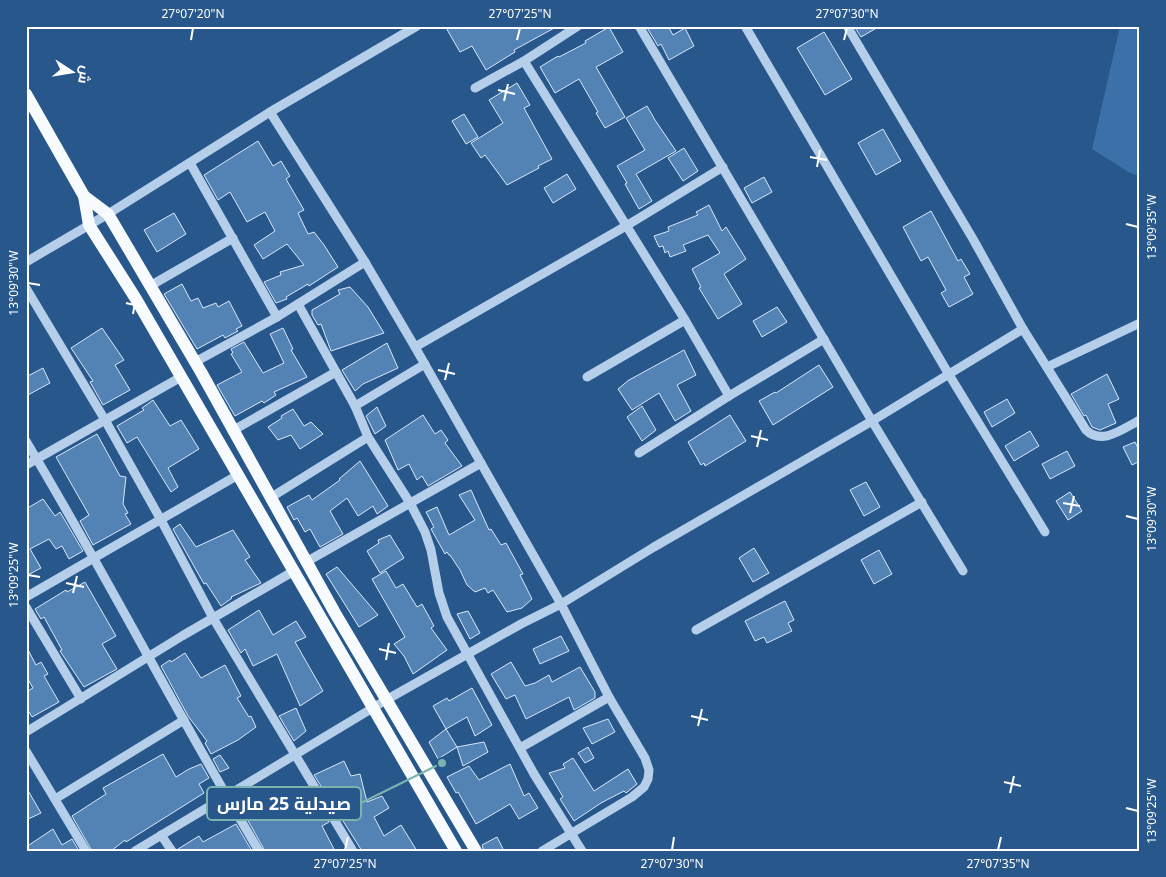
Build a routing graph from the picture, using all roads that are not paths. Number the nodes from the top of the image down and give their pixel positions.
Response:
1 (578, 26) edge
2 (639, 26) edge
3 (745, 26) edge
4 (847, 26) edge
5 (412, 27) edge
6 (524, 61) junction
7 (475, 88) dead end
8 (26, 94) edge
9 (270, 112) junction
10 (190, 163) junction
11 (723, 167) junction
12 (84, 196) junction
13 (108, 214) junction
14 (89, 225) junction
15 (626, 226) junction
16 (233, 238) junction
17 (26, 262) edge
18 (365, 262) junction
19 (150, 286) junction
20 (26, 288) edge
21 (298, 304) junction
22 (277, 317) junction
23 (685, 320) junction
24 (1140, 324) edge
25 (1023, 329) junction
26 (824, 338) junction
27 (415, 347) junction
28 (195, 362) junction
29 (424, 364) junction
30 (1047, 367) junction
31 (336, 372) junction
32 (948, 373) junction
33 (181, 377) junction
34 (587, 377) dead end
35 (729, 396) junction
36 (355, 406) junction
37 (105, 420) junction
38 (872, 420) junction
39 (1140, 420) edge
40 (232, 431) junction
41 (368, 437) junction
42 (26, 441) edge
43 (639, 453) dead end
44 (37, 459) junction
45 (480, 463) junction
46 (26, 465) edge
47 (238, 475) junction
48 (270, 498) junction
49 (922, 502) junction
50 (410, 503) junction
51 (161, 520) junction
52 (1045, 532) dead end
53 (94, 559) junction
54 (306, 562) junction
55 (294, 571) junction
56 (963, 571) dead end
57 (26, 597) edge
58 (562, 604) junction
59 (26, 607) edge
60 (213, 618) junction
61 (696, 630) dead end
62 (468, 652) junction
63 (149, 657) junction
64 (609, 696) junction
65 (81, 699) junction
66 (386, 700) junction
67 (372, 708) junction
68 (184, 720) junction
69 (26, 732) edge
70 (520, 748) junction
71 (26, 751) edge
72 (295, 755) junction
73 (226, 796) junction
74 (55, 799) junction
75 (571, 833) junction
76 (162, 835) junction
77 (86, 851) edge
78 (135, 851) edge
79 (172, 851) edge
80 (259, 851) edge
81 (353, 851) edge
82 (456, 851) edge
83 (476, 851) edge
84 (542, 851) edge
85 (582, 851) edge

1 - 6 street
2 - 11 street
3 - 32 street
4 - 25 street
5 - 9 street
6 - 7 street
6 - 15 street
8 - 12 main road
9 - 10 street
9 - 18 street
10 - 13 street
10 - 16 street
11 - 15 street
11 - 26 street
12 - 13 main road
12 - 14 main road
13 - 14 street
13 - 19 main road
14 - 17 street
14 - 33 main road
15 - 23 street
15 - 27 street
16 - 19 street
16 - 22 street
18 - 21 street
18 - 27 street
19 - 28 main road
20 - 37 street
21 - 22 street
21 - 31 street
22 - 28 street
23 - 34 street
23 - 35 street
24 - 30 street
25 - 30 street
25 - 32 street
26 - 35 street
26 - 38 street
27 - 29 street
28 - 40 main road
29 - 36 street
29 - 45 street
30 - 39 street
31 - 36 street
31 - 40 street
32 - 38 street
32 - 52 street
33 - 37 street
33 - 47 main road
35 - 43 street
36 - 41 street
37 - 44 street
37 - 51 street
38 - 49 street
38 - 58 street
40 - 48 main road
41 - 48 street
41 - 50 street
42 - 44 street
44 - 46 street
44 - 53 street
45 - 50 street
45 - 58 street
47 - 51 street
47 - 55 main road
48 - 54 main road
49 - 56 street
49 - 61 street
50 - 54 street
50 - 62 street
51 - 53 street
51 - 60 street
53 - 57 street
53 - 63 street
54 - 66 main road
55 - 60 street
55 - 67 main road
58 - 62 street
58 - 64 street
59 - 65 street
60 - 63 street
60 - 72 street
62 - 66 street
62 - 70 street
63 - 65 street
63 - 68 street
64 - 70 street
64 - 75 street
65 - 69 street
66 - 67 street
66 - 83 main road
67 - 72 street
67 - 82 main road
68 - 73 street
68 - 74 street
70 - 75 street
71 - 74 street
72 - 73 street
72 - 81 street
73 - 76 street
73 - 80 street
74 - 77 street
75 - 84 street
75 - 85 street
76 - 78 street
76 - 79 street

